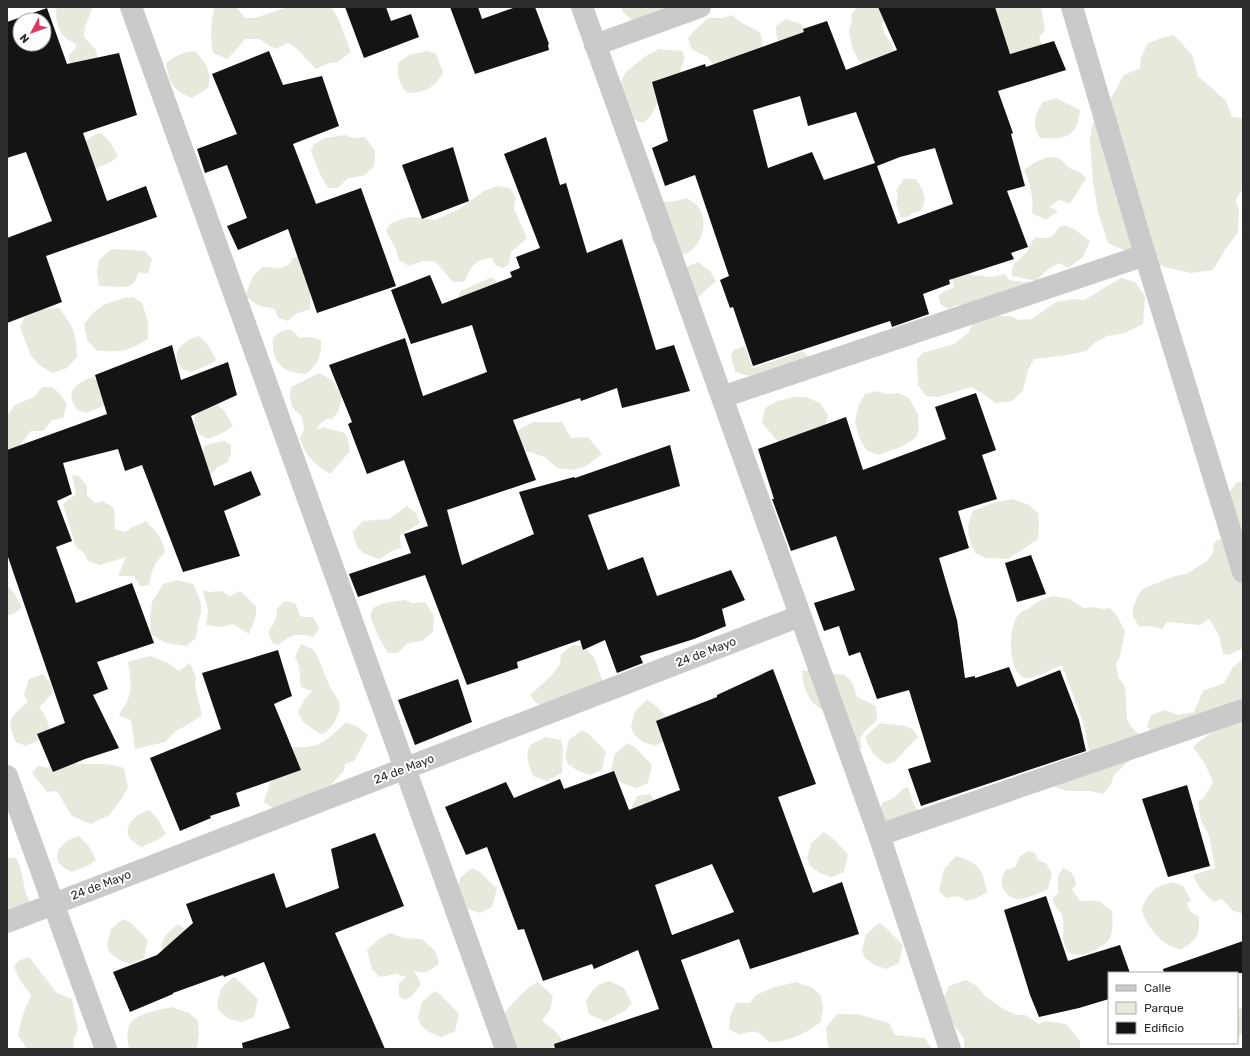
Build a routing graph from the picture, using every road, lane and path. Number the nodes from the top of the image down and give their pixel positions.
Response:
1 (131, 7) edge
2 (582, 7) edge
3 (700, 7) edge
4 (1072, 7) edge
5 (595, 45) junction
6 (1145, 255) junction
7 (722, 397) junction
8 (1243, 572) edge
9 (800, 616) junction
10 (1243, 710) edge
11 (405, 769) junction
12 (7, 776) edge
13 (879, 835) junction
14 (53, 904) junction
15 (7, 922) edge
16 (106, 1049) edge
17 (506, 1049) edge
18 (950, 1049) edge

1 - 11 street
2 - 5 street
3 - 5 street
4 - 6 street
5 - 7 street
6 - 7 street
6 - 8 street
7 - 9 street
9 - 11 street, 24 de Mayo
9 - 13 street
10 - 13 street
11 - 14 street, 24 de Mayo
11 - 17 street
12 - 14 street
13 - 18 street
14 - 15 street, 24 de Mayo
14 - 16 street

